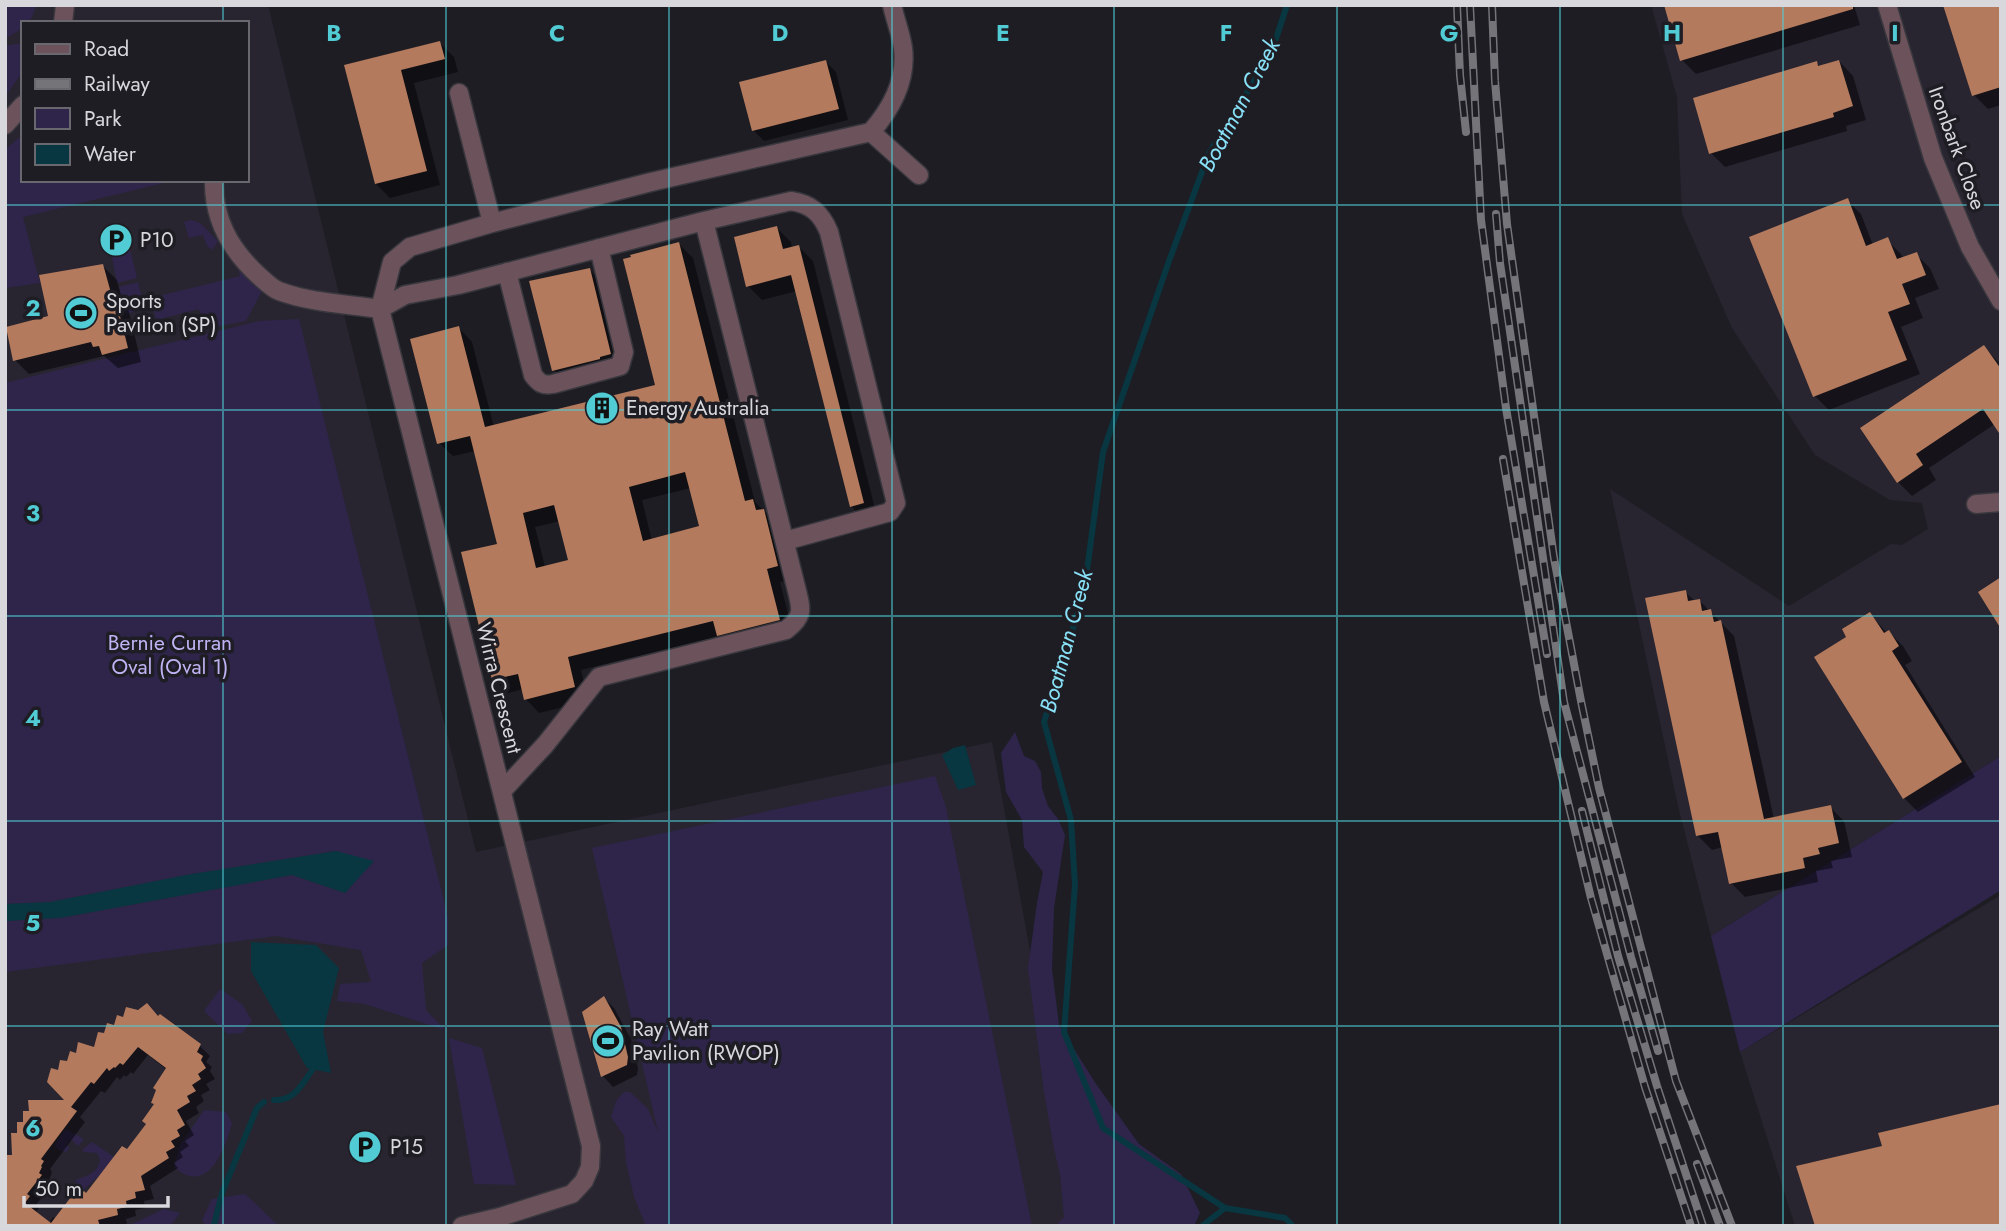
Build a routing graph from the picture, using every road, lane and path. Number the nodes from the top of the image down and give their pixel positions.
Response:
1 (892, 5) edge
2 (1887, 5) edge
3 (459, 93) dead end
4 (21, 107) edge
5 (5, 125) edge
6 (871, 132) junction
7 (919, 176) dead end
8 (214, 182) edge
9 (704, 221) junction
10 (492, 223) junction
11 (598, 248) junction
12 (507, 272) junction
13 (2001, 301) edge
14 (380, 309) junction
15 (2001, 502) edge
16 (1976, 504) dead end
17 (785, 541) junction
18 (502, 791) junction
19 (462, 1226) edge

1 - 6 street
2 - 13 street, Ironbark Close
3 - 10 street
4 - 5 street
6 - 7 street
6 - 10 street
8 - 14 street
9 - 11 street
9 - 17 street
9 - 17 street
10 - 14 street
11 - 12 street
11 - 12 street
12 - 14 street
14 - 18 street, Wirra Crescent
15 - 16 street
17 - 18 street
18 - 19 street, Wirra Crescent

